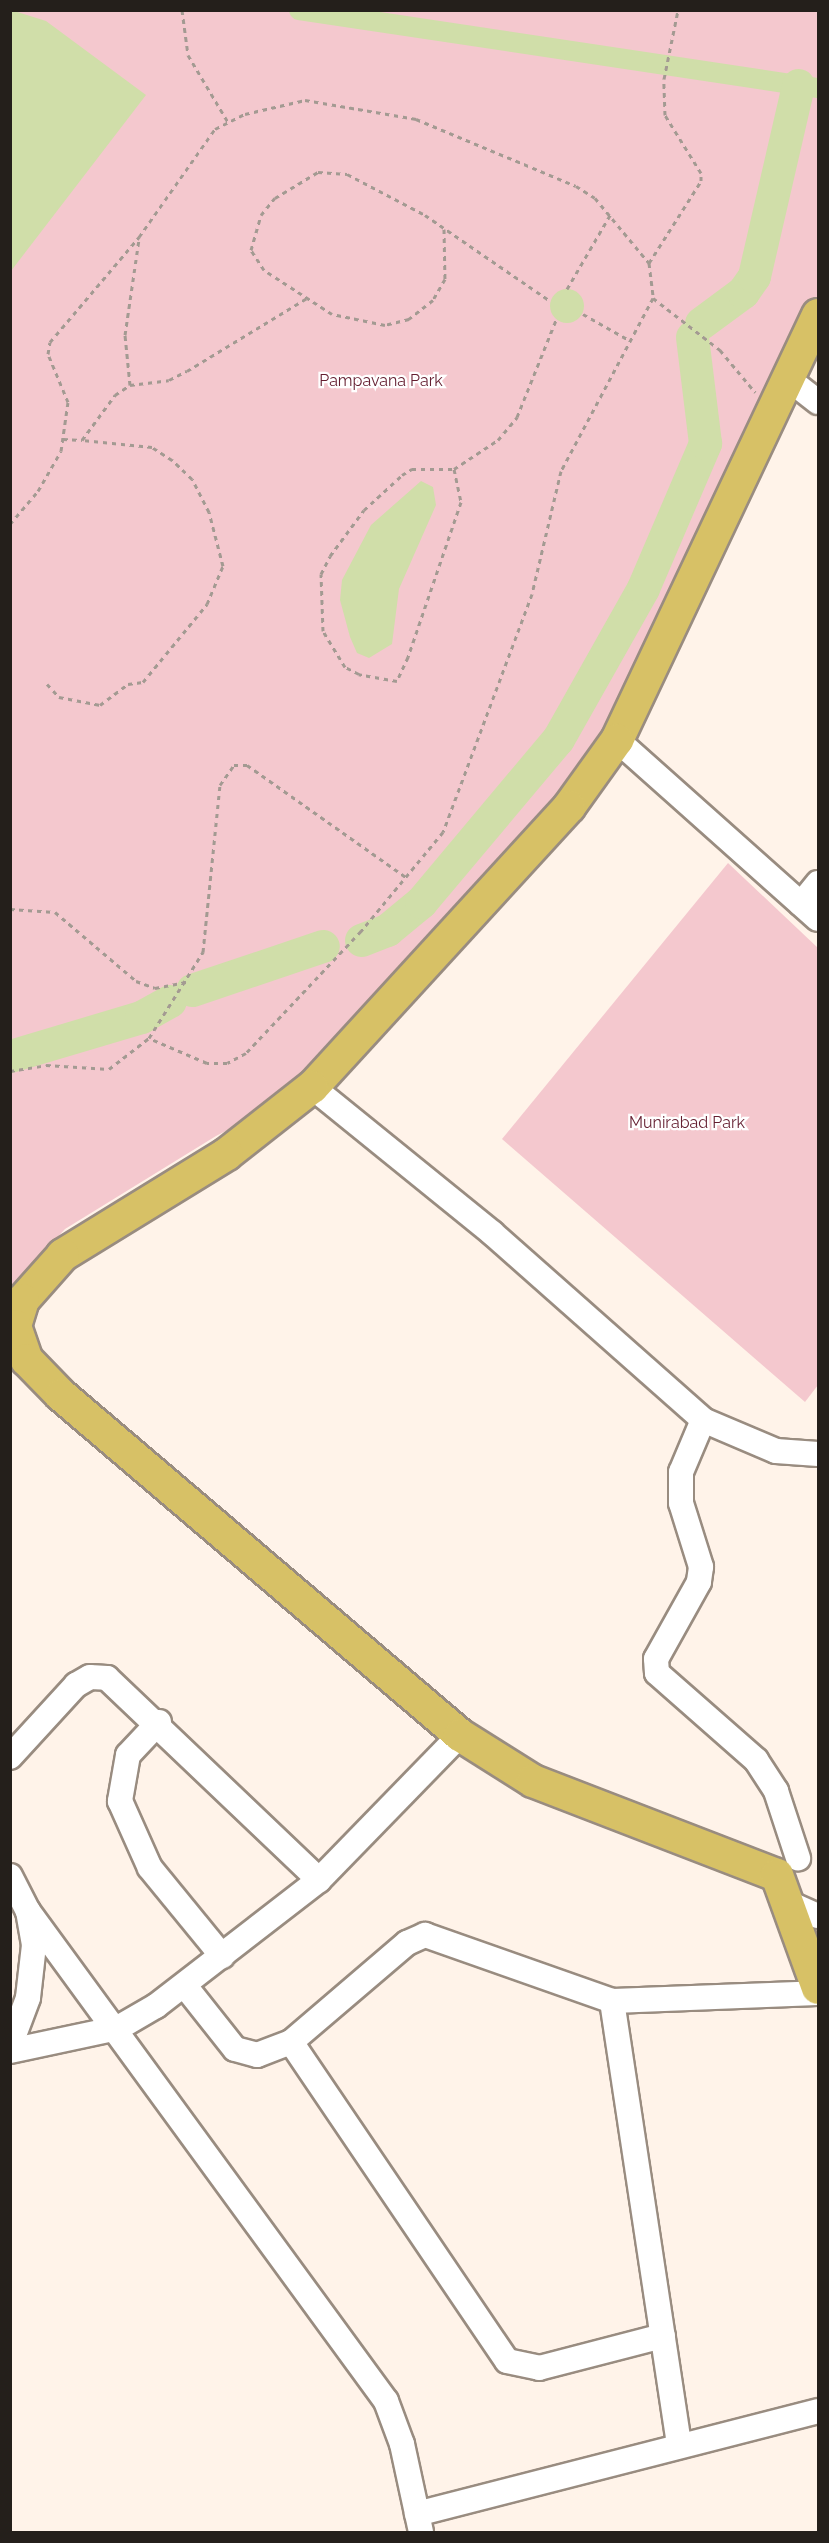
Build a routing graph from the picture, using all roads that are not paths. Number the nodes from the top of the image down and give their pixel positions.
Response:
1 (819, 315) edge
2 (792, 381) junction
3 (819, 402) edge
4 (617, 740) junction
5 (819, 883) edge
6 (810, 911) edge
7 (312, 1087) junction
8 (17, 1299) edge
9 (16, 1351) edge
10 (703, 1420) junction
11 (819, 1454) edge
12 (159, 1722) junction
13 (460, 1735) junction
14 (10, 1757) edge
15 (798, 1862) edge
16 (10, 1876) edge
17 (319, 1880) junction
18 (28, 1911) junction
19 (806, 1911) edge
20 (222, 1956) junction
21 (184, 1986) junction
22 (819, 1988) edge
23 (819, 1993) edge
24 (612, 2001) junction
25 (118, 2028) junction
26 (291, 2042) junction
27 (10, 2048) edge
28 (663, 2336) junction
29 (819, 2411) edge
30 (679, 2443) junction
31 (419, 2523) edge

1 - 2 main road
2 - 3 street
2 - 4 main road
4 - 6 street
4 - 7 main road
5 - 6 street
7 - 8 main road
7 - 10 street
8 - 9 main road
9 - 13 main road
10 - 11 street
10 - 15 street
12 - 14 street
12 - 17 street
12 - 20 street
13 - 15 main road
13 - 17 street
15 - 19 main road
16 - 18 street
17 - 20 street
18 - 25 street
18 - 27 street
19 - 22 main road
20 - 21 street
21 - 25 street
21 - 26 street
23 - 24 street
24 - 26 street
24 - 28 street
25 - 27 street
25 - 31 street
26 - 28 street
28 - 30 street
29 - 30 street
30 - 31 street

